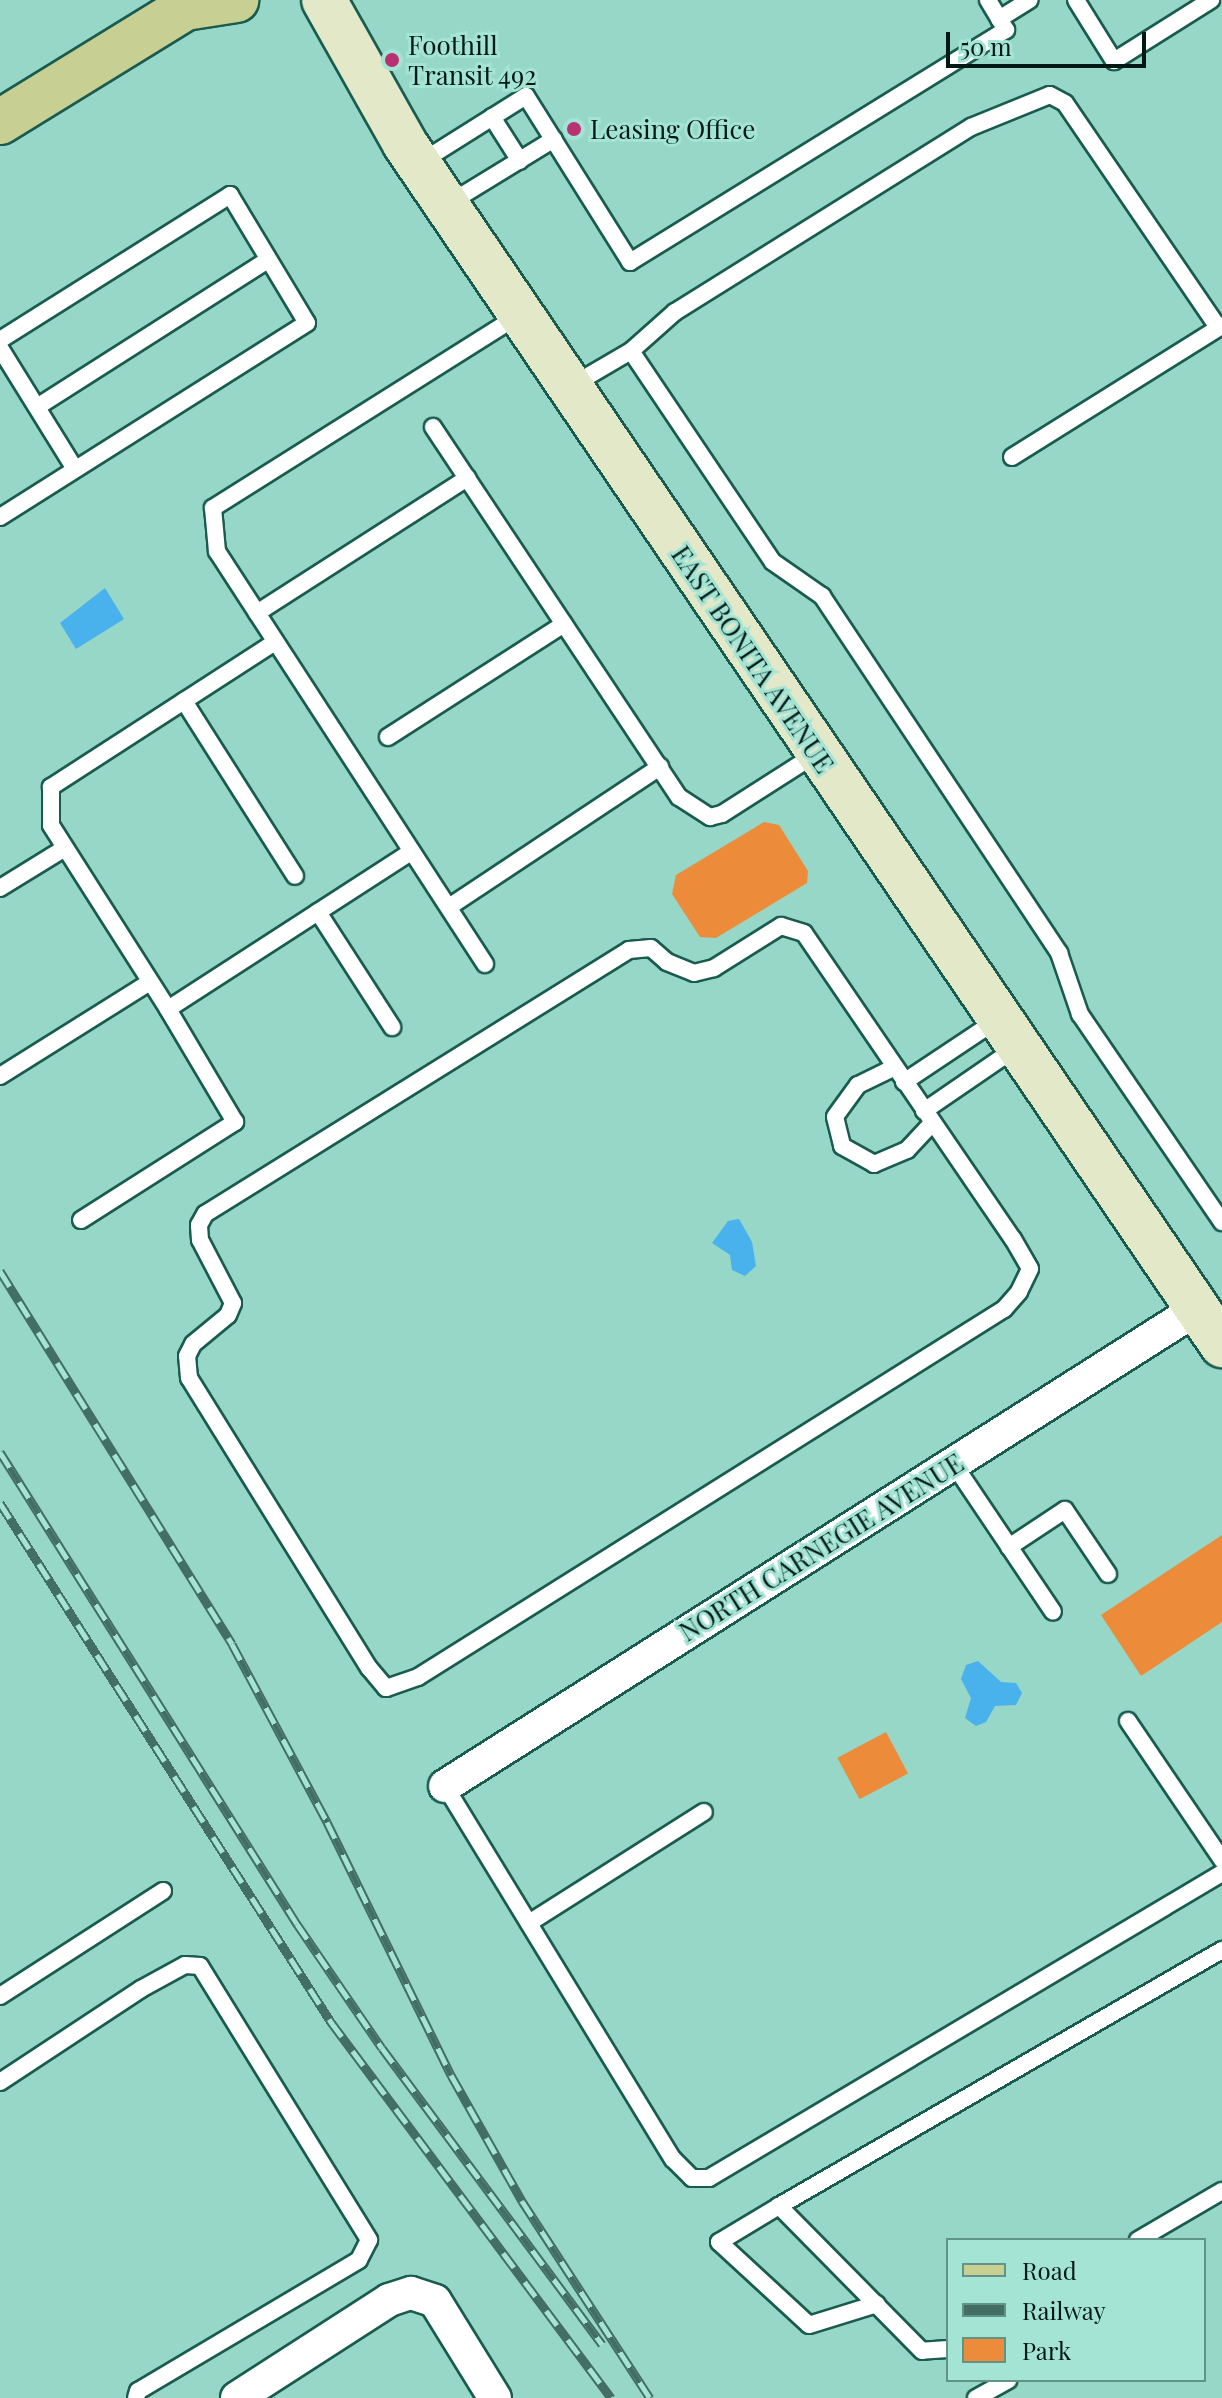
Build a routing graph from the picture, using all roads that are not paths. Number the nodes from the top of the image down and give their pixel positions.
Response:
1 (236, 0) edge
2 (324, 0) edge
3 (988, 0) edge
4 (1030, 0) edge
5 (1076, 0) edge
6 (1211, 0) edge
7 (187, 4) edge
8 (999, 19) junction
9 (492, 117) junction
10 (0, 122) edge
11 (554, 139) junction
12 (520, 161) junction
13 (418, 163) junction
14 (447, 205) junction
15 (268, 260) junction
16 (520, 314) junction
17 (1220, 326) edge
18 (0, 340) edge
19 (0, 348) edge
20 (631, 351) junction
21 (569, 386) junction
22 (37, 407) junction
23 (433, 427) dead end
24 (1012, 457) dead end
25 (75, 469) junction
26 (467, 478) junction
27 (0, 517) edge
28 (257, 613) junction
29 (564, 624) junction
30 (275, 642) junction
31 (184, 701) junction
32 (388, 737) dead end
33 (817, 754) junction
34 (660, 767) junction
35 (65, 848) junction
36 (411, 852) junction
37 (295, 876) dead end
38 (0, 888) edge
39 (452, 905) junction
40 (318, 912) junction
41 (485, 964) dead end
42 (150, 982) junction
43 (168, 1009) junction
44 (392, 1027) dead end
45 (1007, 1034) junction
46 (893, 1068) junction
47 (0, 1076) edge
48 (904, 1082) junction
49 (928, 1117) junction
50 (81, 1220) dead end
51 (1222, 1222) edge
52 (1214, 1330) edge
53 (953, 1463) junction
54 (1009, 1547) junction
55 (1108, 1574) dead end
56 (1053, 1612) dead end
57 (1128, 1721) dead end
58 (445, 1786) joint
59 (704, 1812) dead end
60 (1222, 1860) edge
61 (1222, 1873) edge
62 (163, 1891) dead end
63 (529, 1923) junction
64 (1222, 1950) edge
65 (0, 1996) edge
66 (0, 2082) edge
67 (1222, 2191) edge
68 (779, 2206) junction
69 (1141, 2238) edge
70 (877, 2304) junction
71 (946, 2349) edge
72 (1004, 2382) edge
73 (136, 2398) edge
74 (237, 2398) edge
75 (495, 2398) edge
76 (976, 2398) edge

1 - 7 main road
2 - 13 main road, EAST BONITA AVENUE
3 - 8 lane
4 - 8 lane
5 - 6 lane
7 - 10 main road
8 - 11 lane
9 - 11 lane
9 - 12 lane
9 - 13 lane
11 - 12 lane
12 - 14 lane
13 - 14 main road, EAST BONITA AVENUE
14 - 16 main road, EAST BONITA AVENUE
15 - 18 lane
15 - 22 lane
15 - 25 lane
16 - 21 main road, EAST BONITA AVENUE
16 - 28 lane
17 - 20 lane
17 - 24 lane
19 - 22 lane
20 - 21 lane
20 - 51 lane
21 - 33 main road, EAST BONITA AVENUE
22 - 25 lane
23 - 26 lane
25 - 27 lane
26 - 28 lane
26 - 29 lane
28 - 30 lane
29 - 32 lane
29 - 34 lane
30 - 31 lane
30 - 36 lane
31 - 35 lane
31 - 37 lane
33 - 34 lane
33 - 45 main road, EAST BONITA AVENUE
34 - 39 lane
35 - 38 lane
35 - 42 lane
36 - 39 lane
36 - 40 lane
39 - 41 lane
40 - 43 lane
40 - 44 lane
42 - 43 lane
42 - 47 lane
43 - 50 lane
45 - 48 lane
45 - 49 lane
45 - 52 main road, EAST BONITA AVENUE
46 - 48 lane
46 - 49 lane
46 - 49 lane
48 - 49 lane
52 - 53 street, NORTH CARNEGIE AVENUE
53 - 54 lane
53 - 58 street, NORTH CARNEGIE AVENUE
54 - 55 lane
54 - 56 lane
57 - 60 lane
58 - 63 lane
59 - 63 lane
61 - 63 lane
62 - 65 lane
64 - 68 lane
66 - 73 lane
67 - 69 lane
68 - 70 lane
68 - 70 lane
70 - 71 lane
72 - 76 lane
74 - 75 street

